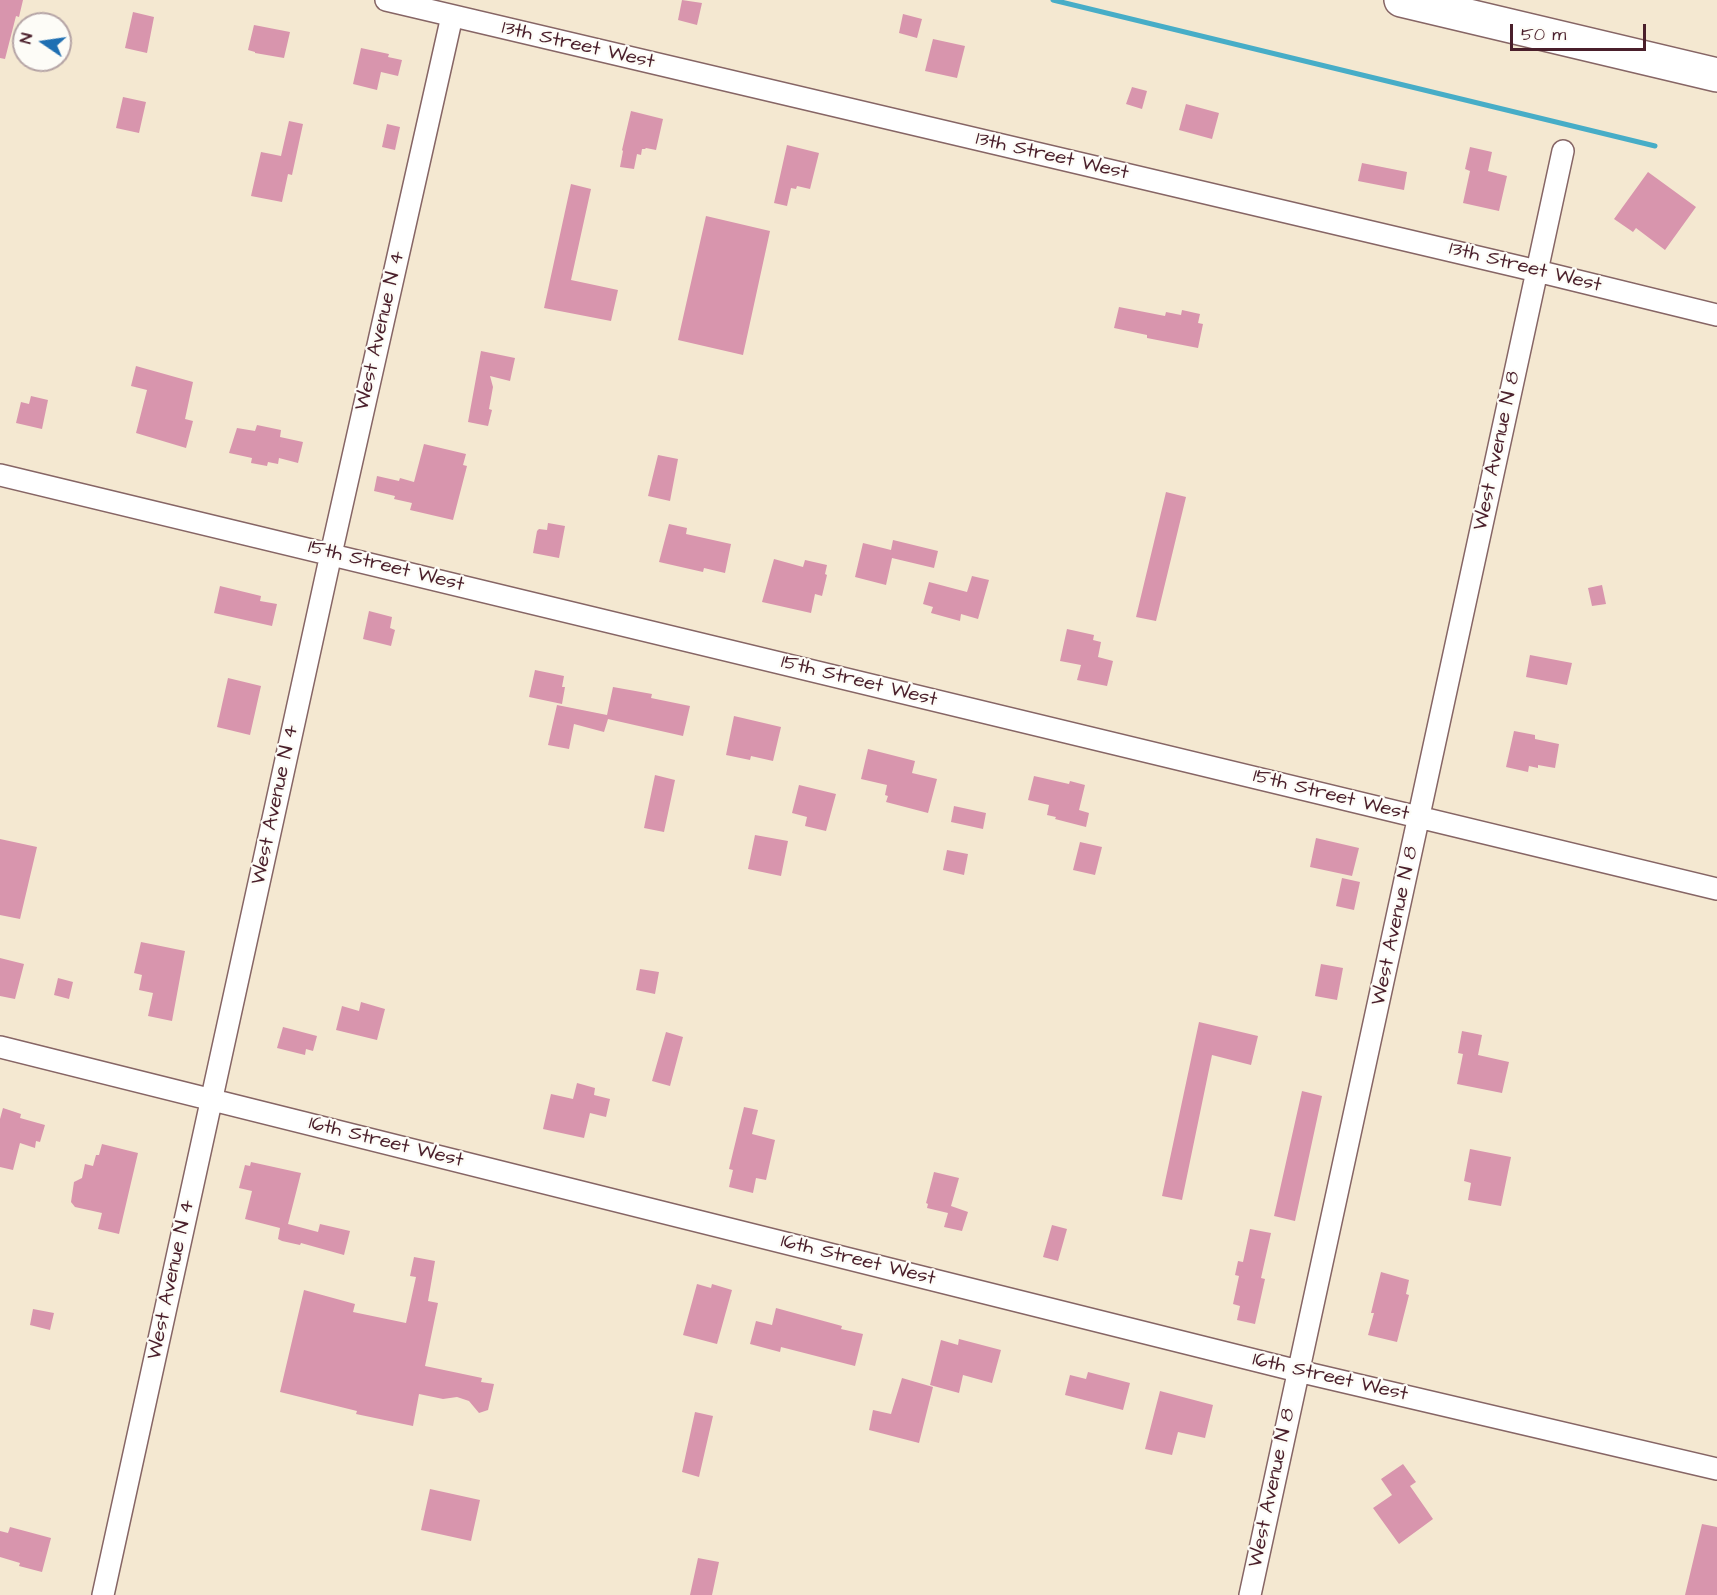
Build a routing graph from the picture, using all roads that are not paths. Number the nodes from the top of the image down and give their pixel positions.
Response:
1 (386, 0) edge
2 (1401, 0) edge
3 (452, 16) junction
4 (1717, 75) edge
5 (1563, 151) dead end
6 (1537, 271) junction
7 (1717, 315) edge
8 (0, 475) edge
9 (331, 554) junction
10 (1420, 818) junction
11 (1717, 889) edge
12 (0, 1047) edge
13 (212, 1100) junction
14 (1298, 1371) junction
15 (1717, 1469) edge
16 (103, 1595) edge
17 (1250, 1595) edge

1 - 3 street, 13th Street West
2 - 4 highway
3 - 6 street, 13th Street West
3 - 9 street, West Avenue N 4
5 - 6 street, West Avenue N 8
6 - 7 street, 13th Street West
6 - 10 street, West Avenue N 8
8 - 9 street, 15th Street West
9 - 10 street, 15th Street West
9 - 13 street, West Avenue N 4
10 - 11 street, 15th Street West
10 - 14 street, West Avenue N 8
12 - 13 street, 16th Street West
13 - 14 street, 16th Street West
13 - 16 street, West Avenue N 4
14 - 15 street, 16th Street West
14 - 17 street, West Avenue N 8

